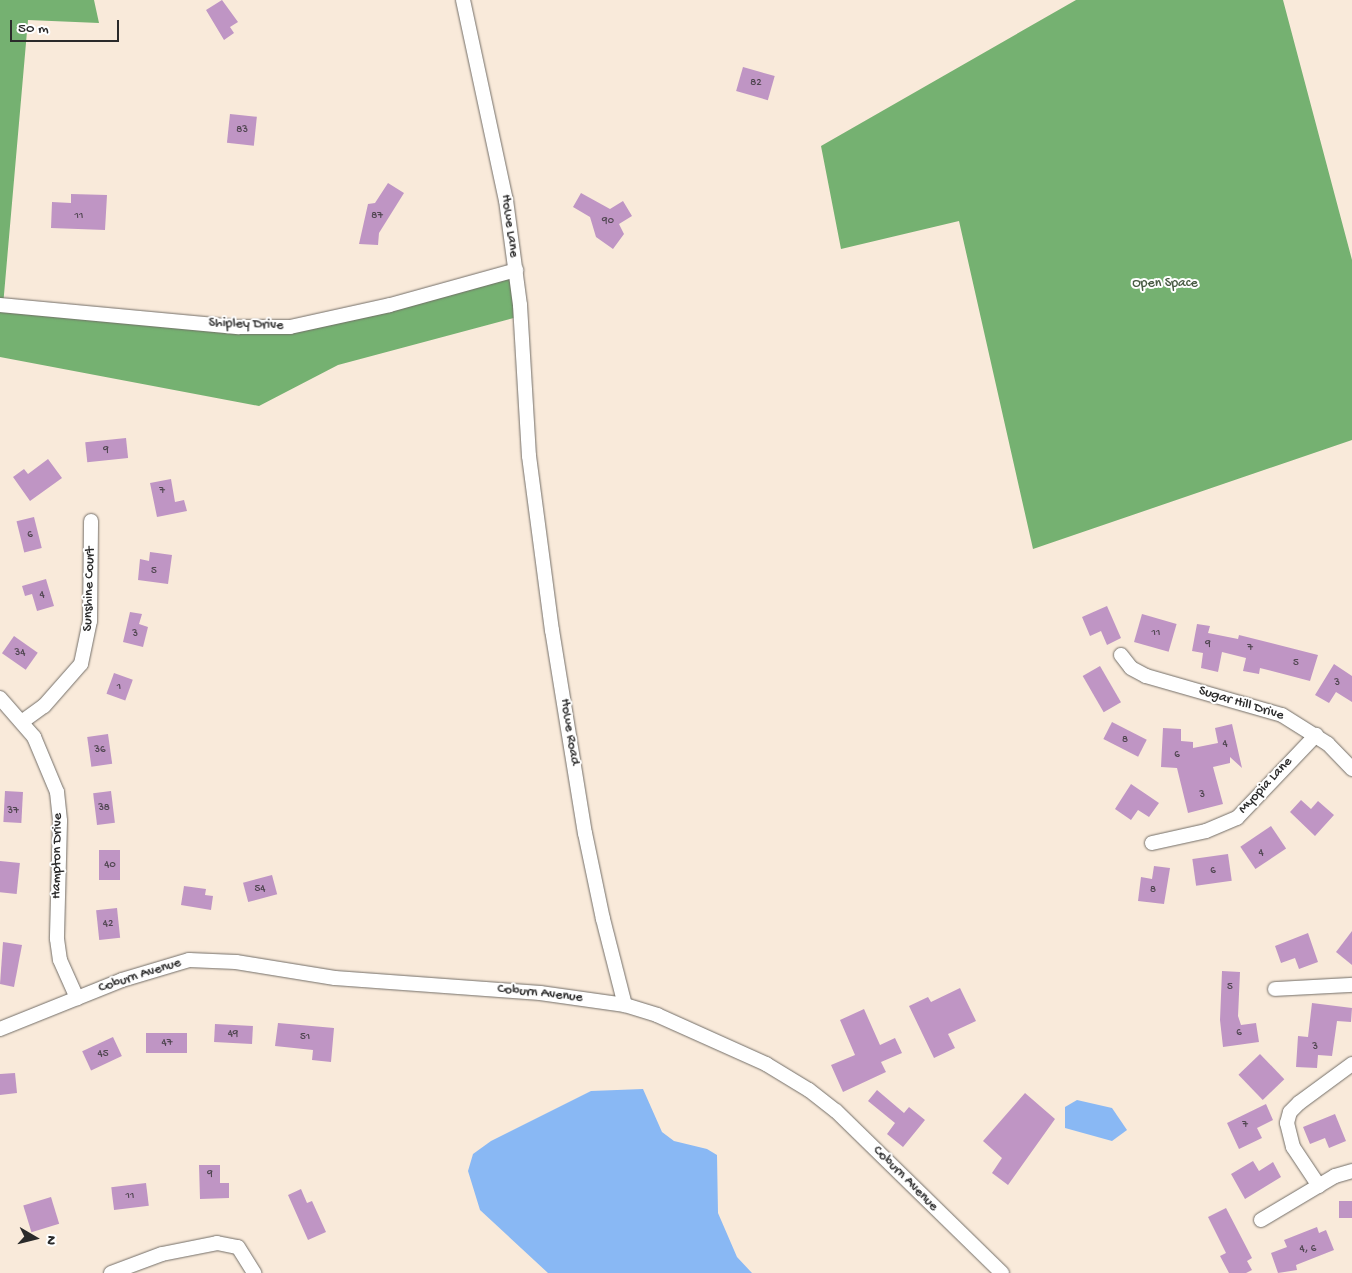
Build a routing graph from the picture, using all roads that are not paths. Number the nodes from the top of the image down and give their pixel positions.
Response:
1 (462, 0) edge
2 (516, 270) junction
3 (0, 305) edge
4 (529, 456) joint
5 (91, 521) dead end
6 (1121, 655) dead end
7 (0, 698) edge
8 (23, 721) junction
9 (1316, 735) junction
10 (1352, 770) edge
11 (1152, 843) dead end
12 (1352, 985) edge
13 (1275, 989) dead end
14 (77, 998) junction
15 (625, 1005) junction
16 (0, 1029) edge
17 (1352, 1064) edge
18 (1352, 1171) edge
19 (1319, 1186) junction
20 (1261, 1220) dead end
21 (111, 1273) edge
22 (254, 1273) edge
23 (1002, 1273) edge

1 - 2 street, Howe Lane
2 - 3 street, Shipley Drive
2 - 4 street, Howe Lane
4 - 15 street, Howe Road
5 - 8 street, Sunshine Court
6 - 9 street, Sugar Hill Drive
7 - 8 street, Hampton Drive
8 - 14 street, Hampton Drive
9 - 10 street, Sugar Hill Drive
9 - 11 street, Myopia Lane
12 - 13 street
14 - 15 street, Coburn Avenue
14 - 16 street, Coburn Avenue
15 - 23 street, Coburn Avenue
17 - 19 street
18 - 19 street
19 - 20 street
21 - 22 street

